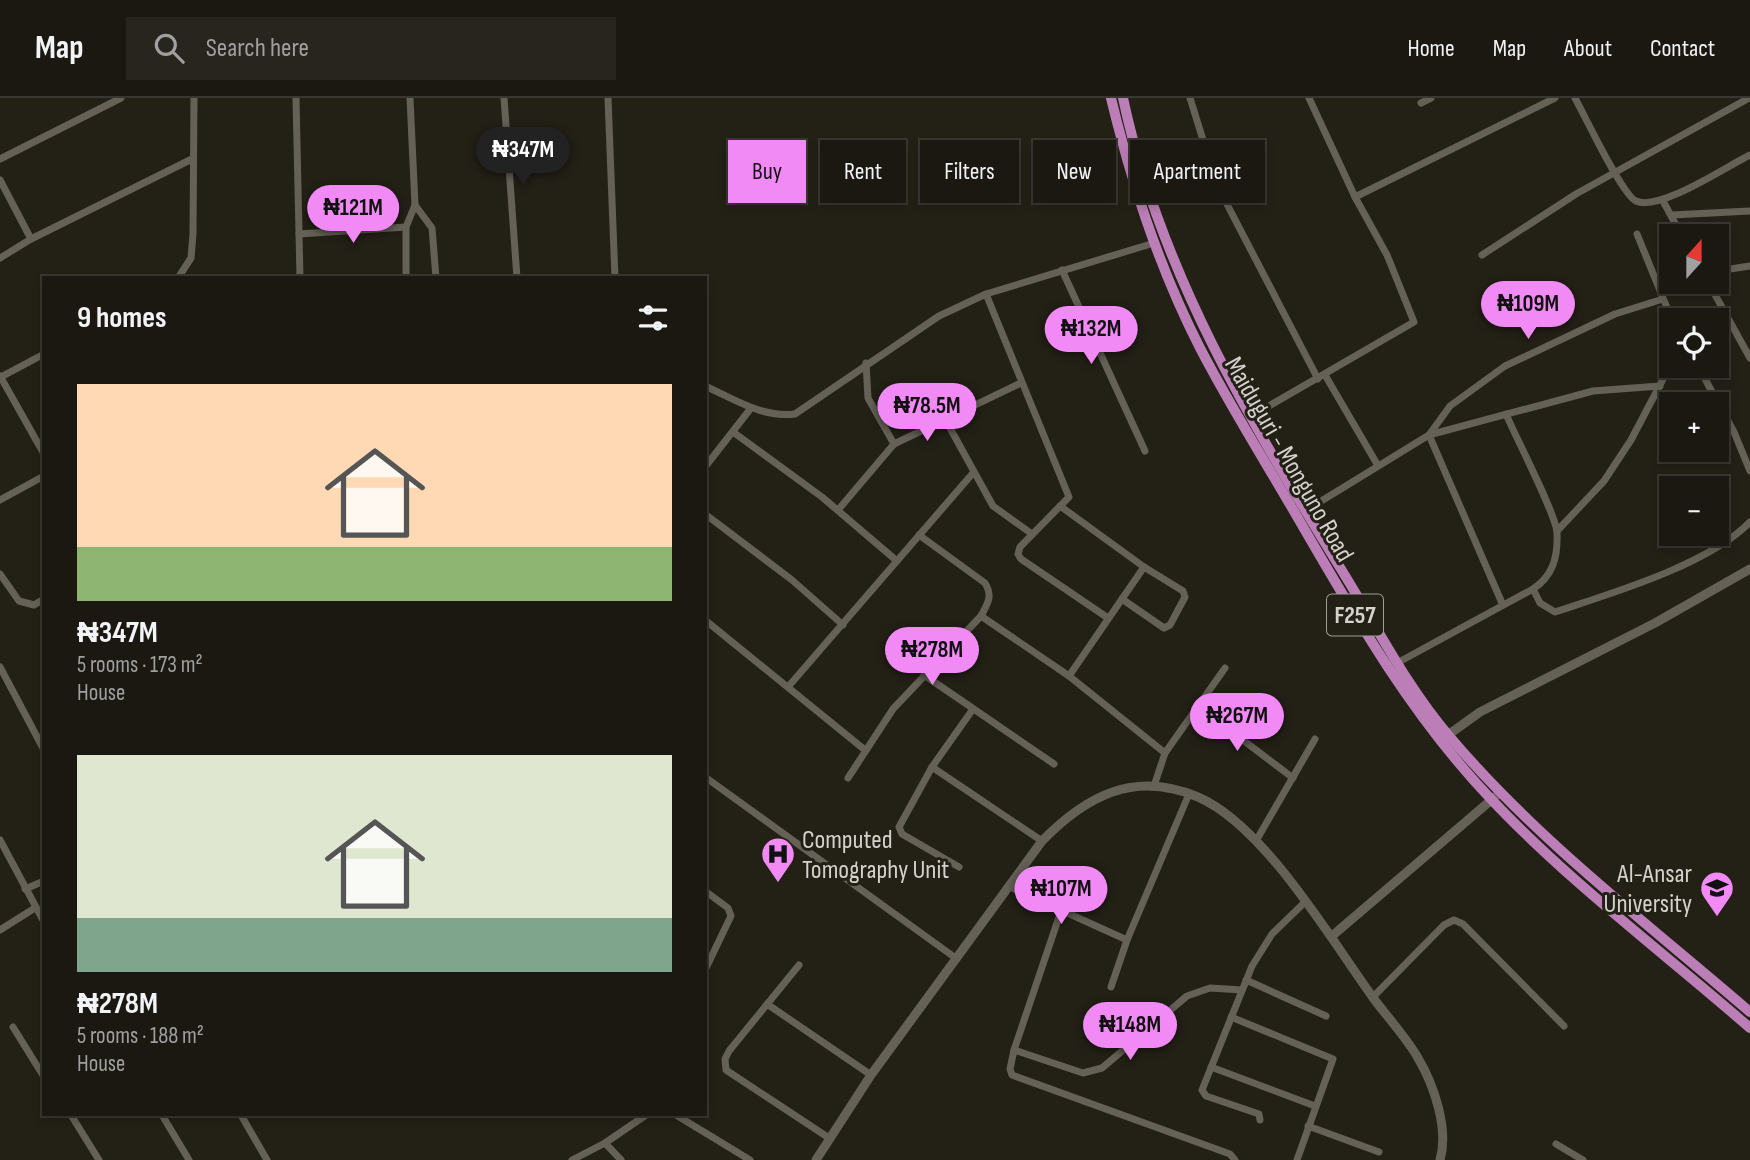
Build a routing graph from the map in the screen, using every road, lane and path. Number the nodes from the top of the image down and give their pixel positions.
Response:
1 (121, 98) edge
2 (194, 98) edge
3 (296, 98) edge
4 (410, 98) edge
5 (504, 98) edge
6 (608, 98) edge
7 (1111, 98) edge
8 (1123, 98) edge
9 (1191, 98) edge
10 (1309, 98) edge
11 (1432, 98) edge
12 (1555, 98) edge
13 (1575, 98) edge
14 (1749, 98) edge
15 (1421, 103) dead end
16 (1750, 155) edge
17 (0, 159) edge
18 (192, 159) junction
19 (1614, 171) junction
20 (0, 180) edge
21 (1355, 197) junction
22 (1663, 201) junction
23 (415, 205) junction
24 (1750, 211) edge
25 (1672, 215) junction
26 (1676, 224) edge
27 (406, 227) junction
28 (299, 234) junction
29 (1637, 234) dead end
30 (32, 239) junction
31 (1154, 243) junction
32 (1482, 255) dead end
33 (0, 258) edge
34 (1750, 266) edge
35 (1729, 269) edge
36 (1062, 270) junction
37 (179, 276) edge
38 (300, 276) edge
39 (406, 276) edge
40 (436, 276) edge
41 (517, 276) edge
42 (615, 276) edge
43 (986, 294) junction
44 (1715, 294) edge
45 (1663, 299) junction
46 (1667, 308) edge
47 (42, 355) edge
48 (1750, 358) edge
49 (866, 363) junction
50 (0, 376) edge
51 (1322, 378) junction
52 (1664, 378) edge
53 (1705, 378) edge
54 (1021, 383) junction
55 (1660, 386) junction
56 (707, 387) edge
57 (751, 408) junction
58 (1506, 414) junction
59 (1250, 417) junction
60 (945, 419) junction
61 (733, 432) junction
62 (1429, 435) junction
63 (894, 444) junction
64 (42, 450) edge
65 (1144, 451) dead end
66 (707, 464) edge
67 (1377, 464) junction
68 (1750, 471) edge
69 (973, 473) junction
70 (42, 477) edge
71 (0, 500) edge
72 (1060, 506) junction
73 (838, 510) junction
74 (1305, 511) junction
75 (707, 516) edge
76 (1750, 522) edge
77 (1558, 531) junction
78 (1032, 534) junction
79 (919, 535) junction
80 (897, 561) junction
81 (1144, 567) junction
82 (1750, 569) edge
83 (0, 575) edge
84 (1533, 589) junction
85 (1122, 599) junction
86 (42, 600) edge
87 (1502, 603) junction
88 (981, 616) junction
89 (1108, 618) junction
90 (707, 622) edge
91 (843, 625) junction
92 (1397, 663) junction
93 (0, 667) edge
94 (1225, 668) dead end
95 (924, 675) junction
96 (1069, 676) junction
97 (788, 687) junction
98 (1198, 706) junction
99 (974, 709) junction
100 (1448, 735) junction
101 (1315, 739) dead end
102 (42, 746) edge
103 (865, 750) junction
104 (1164, 753) junction
105 (1054, 764) dead end
106 (932, 767) junction
107 (707, 778) edge
108 (848, 778) dead end
109 (1293, 778) junction
110 (1154, 786) junction
111 (1501, 793) junction
112 (1189, 794) junction
113 (1491, 800) junction
114 (0, 840) edge
115 (1042, 841) junction
116 (1256, 841) junction
117 (9, 856) junction
118 (0, 862) edge
119 (959, 867) dead end
120 (42, 882) edge
121 (1008, 886) junction
122 (25, 889) junction
123 (707, 892) edge
124 (1305, 902) junction
125 (35, 908) junction
126 (1061, 911) junction
127 (42, 919) edge
128 (0, 930) edge
129 (1332, 936) junction
130 (1127, 940) junction
131 (957, 959) junction
132 (799, 965) dead end
133 (707, 966) edge
134 (1246, 980) junction
135 (1111, 987) dead end
136 (1242, 990) junction
137 (1373, 997) junction
138 (767, 1004) junction
139 (1750, 1012) edge
140 (1326, 1016) dead end
141 (1231, 1017) junction
142 (1564, 1026) dead end
143 (13, 1027) dead end
144 (1750, 1027) edge
145 (1014, 1050) junction
146 (1211, 1067) junction
147 (42, 1074) edge
148 (871, 1075) junction
149 (1315, 1106) junction
150 (72, 1116) edge
151 (163, 1116) edge
152 (242, 1116) edge
153 (645, 1116) edge
154 (678, 1116) edge
155 (1260, 1120) dead end
156 (1308, 1126) junction
157 (829, 1138) junction
158 (605, 1143) junction
159 (1556, 1144) dead end
160 (1379, 1152) dead end
161 (1444, 1158) edge
162 (99, 1160) edge
163 (189, 1160) edge
164 (267, 1160) edge
165 (572, 1160) edge
166 (621, 1160) edge
167 (750, 1160) edge
168 (816, 1160) edge
169 (1235, 1160) edge
170 (1297, 1160) edge
171 (1583, 1160) edge

1 - 17 street
2 - 18 street
3 - 28 street
4 - 23 street
5 - 41 street
6 - 42 street
7 - 31 main road, Maiduguri - Monguno Road / F257
8 - 59 main road, Maiduguri - Monguno Road / F257
9 - 51 street
10 - 21 street
11 - 15 street
12 - 21 street
13 - 19 street
14 - 19 street
16 - 22 street
18 - 30 street
18 - 37 street
19 - 22 street
19 - 32 street
20 - 30 street
21 - 51 street
22 - 25 street
23 - 27 street
23 - 40 street
24 - 25 street
25 - 26 street
27 - 28 street
27 - 39 street
28 - 38 street
29 - 45 street
30 - 33 street
31 - 36 street
31 - 113 main road, Maiduguri - Monguno Road / F257
34 - 35 street
36 - 43 street
36 - 65 street
43 - 49 street
43 - 54 street
44 - 48 street
45 - 46 street
45 - 62 street
47 - 50 street
49 - 57 street
49 - 63 street
50 - 64 street
51 - 59 street
51 - 67 street
52 - 55 street
53 - 68 street
54 - 60 street
54 - 72 street
55 - 58 street
55 - 77 street
56 - 57 street
57 - 61 street
58 - 62 street
58 - 77 street
59 - 74 main road, Maiduguri - Monguno Road / F257
60 - 63 street
60 - 69 street
61 - 66 street
61 - 73 street
62 - 67 street
62 - 87 street
63 - 73 street
67 - 74 street
69 - 78 street
69 - 79 street
70 - 71 street
72 - 78 street
72 - 81 street
73 - 80 street
74 - 92 main road, Maiduguri - Monguno Road / F257
75 - 91 street
76 - 84 street
77 - 84 street
78 - 89 street
79 - 80 street
79 - 88 street
80 - 91 street
81 - 85 street
81 - 85 street
82 - 100 street
83 - 86 street
84 - 87 street
85 - 89 street
87 - 92 street
88 - 95 street
88 - 96 street
89 - 96 street
90 - 97 street
91 - 97 street
92 - 100 main road, Maiduguri - Monguno Road / F257
93 - 102 street
94 - 98 street
95 - 99 street
95 - 103 street
96 - 104 street
97 - 103 street
98 - 104 street
98 - 109 street
99 - 105 street
99 - 106 street
100 - 111 main road, Maiduguri - Monguno Road / F257
101 - 109 street
103 - 108 street
104 - 110 street
106 - 115 street
106 - 119 street
107 - 131 street
109 - 116 street
110 - 112 street
110 - 115 street
111 - 113 street
111 - 139 main road, Maiduguri - Monguno Road / F257
112 - 116 street
112 - 130 street
113 - 129 street
113 - 144 main road, Maiduguri - Monguno Road / F257
114 - 117 street
115 - 121 street
116 - 124 street
117 - 118 street
117 - 122 street
120 - 122 street
121 - 126 street
121 - 131 street
122 - 125 street
123 - 133 street
124 - 129 street
124 - 134 street
125 - 127 street
125 - 128 street
126 - 130 street
126 - 145 street
129 - 137 street
130 - 135 street
131 - 148 street
132 - 138 street
134 - 136 street
134 - 140 street
136 - 141 street
136 - 145 street
137 - 142 street
137 - 161 street
138 - 148 street
138 - 157 street
141 - 146 street
141 - 149 street
143 - 147 street
145 - 169 street
146 - 149 street
146 - 155 street
148 - 157 street
149 - 156 street
150 - 162 street
151 - 163 street
152 - 164 street
153 - 158 street
154 - 167 street
156 - 160 street
156 - 170 street
157 - 168 street
158 - 165 street
158 - 166 street
159 - 171 street

